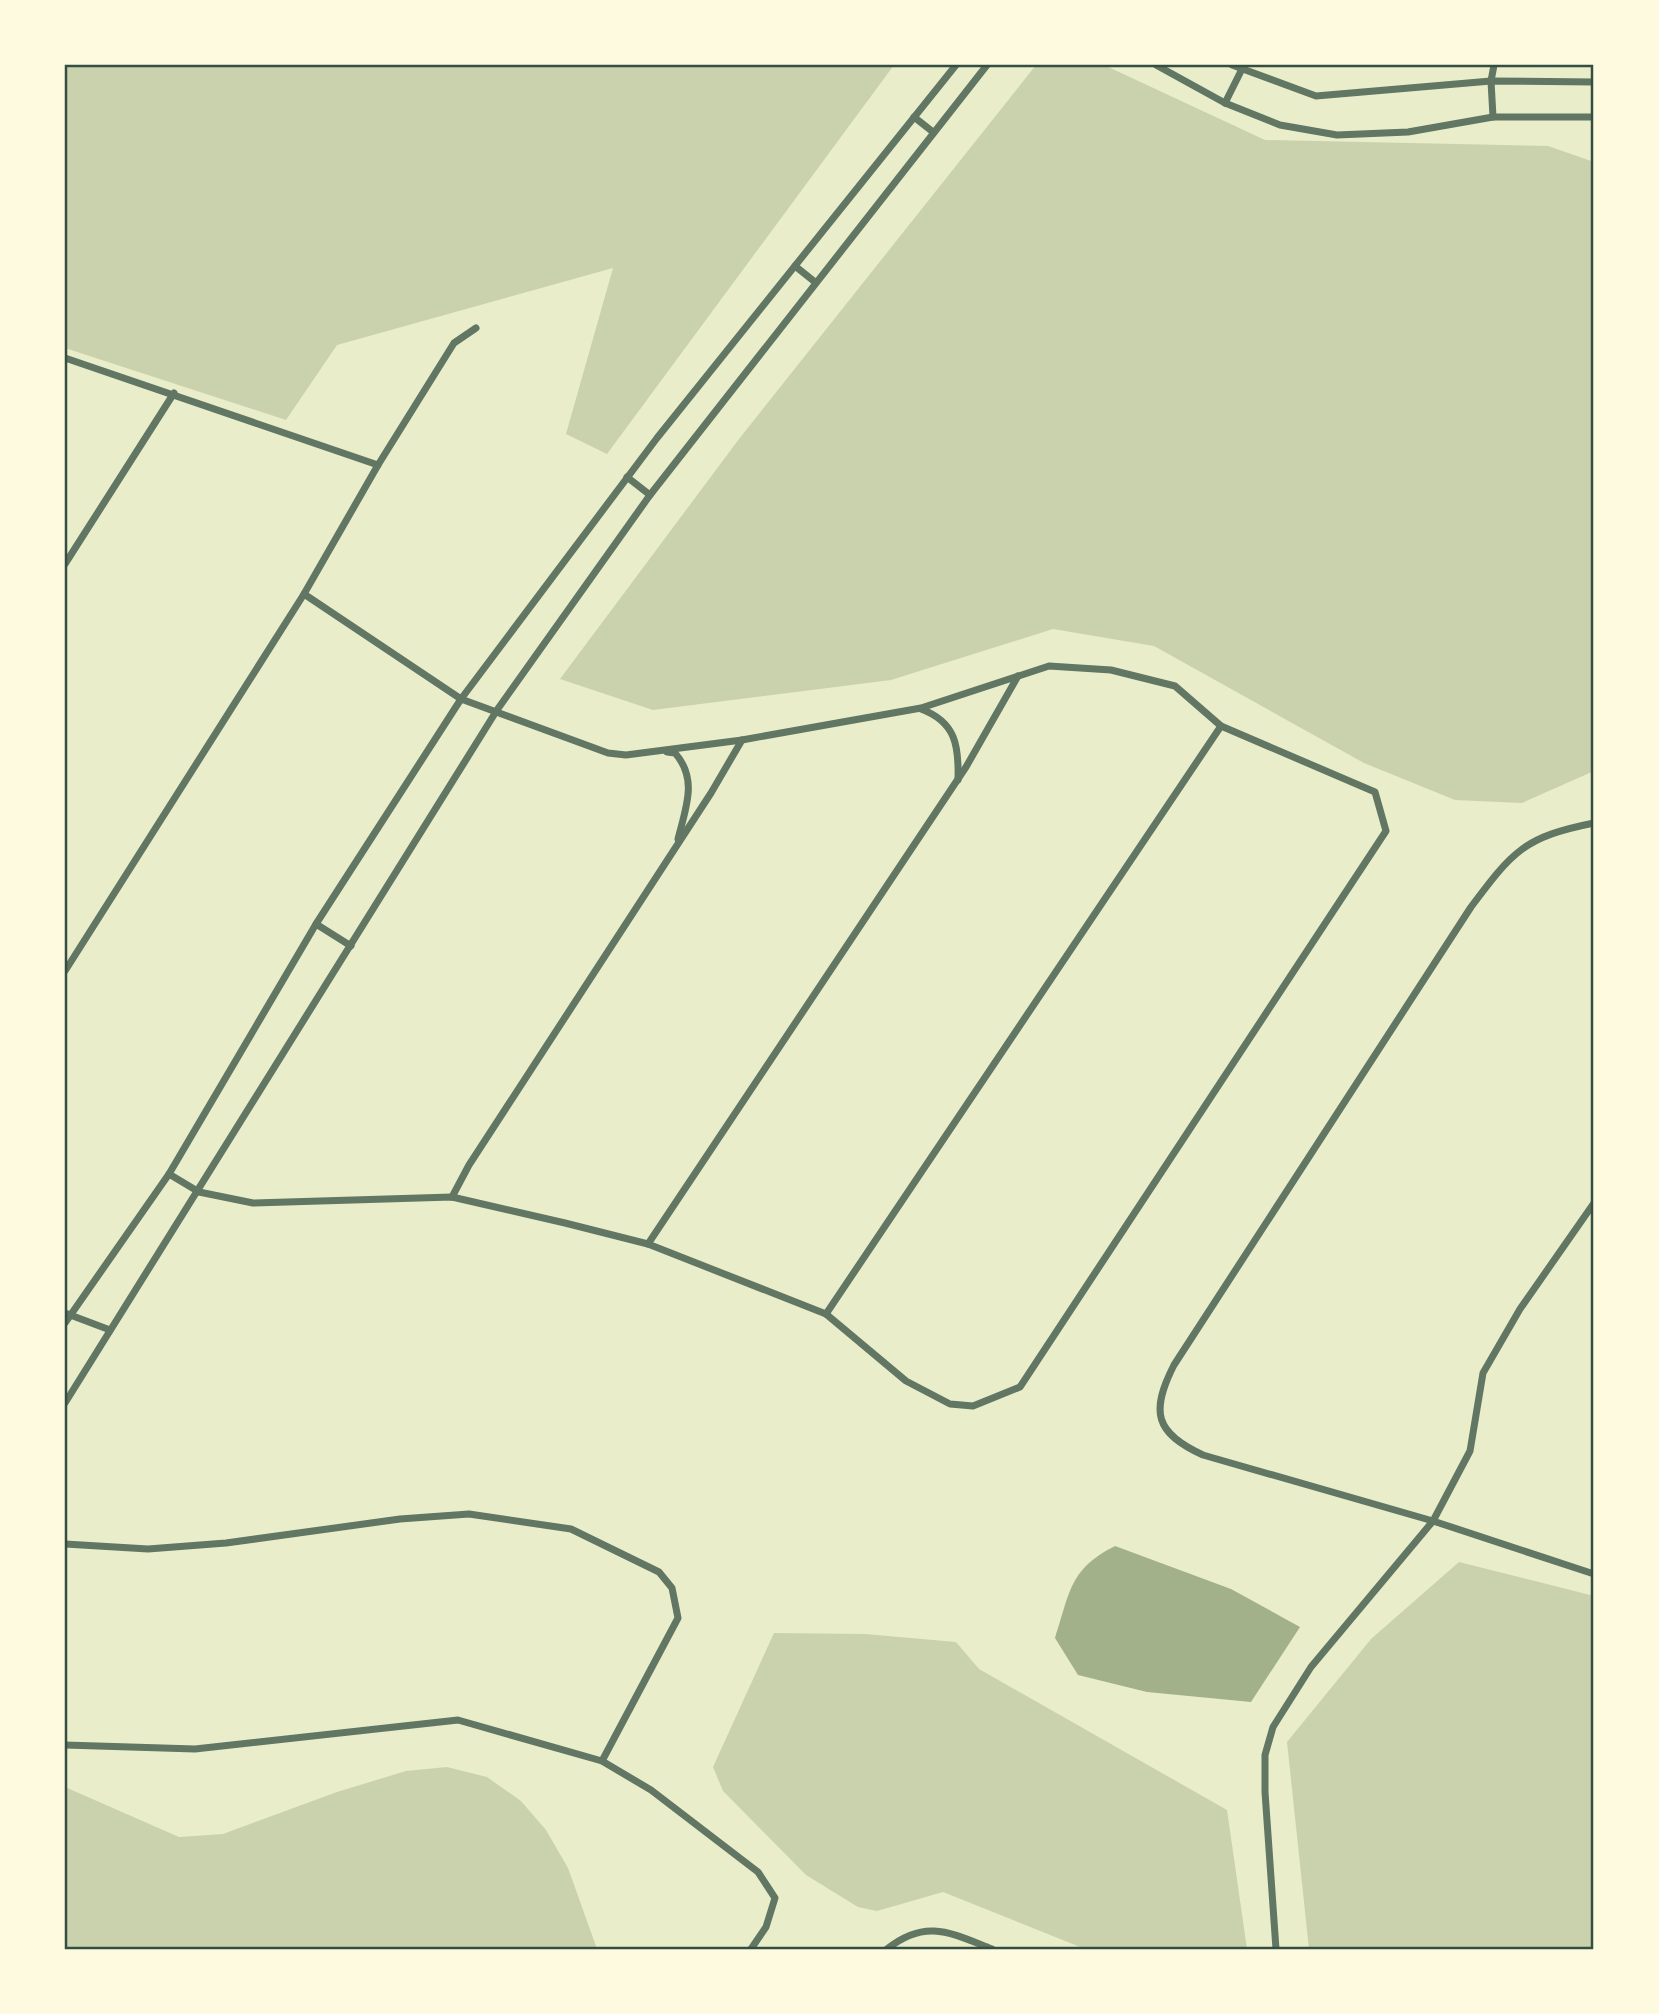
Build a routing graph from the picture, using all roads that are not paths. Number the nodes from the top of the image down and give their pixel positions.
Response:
1 (956, 65) edge
2 (987, 65) edge
3 (1156, 65) edge
4 (1232, 65) edge
5 (1494, 65) edge
6 (1243, 67) edge
7 (1491, 81) junction
8 (1594, 82) edge
9 (1225, 103) junction
10 (914, 117) junction
11 (1493, 117) junction
12 (1594, 117) edge
13 (933, 132) junction
14 (795, 266) junction
15 (815, 282) junction
16 (476, 328) dead end
17 (65, 358) edge
18 (174, 393) junction
19 (378, 465) junction
20 (627, 477) junction
21 (650, 495) junction
22 (65, 564) edge
23 (304, 594) junction
24 (1018, 675) junction
25 (461, 699) junction
26 (921, 708) junction
27 (497, 710) junction
28 (1221, 726) junction
29 (742, 740) junction
30 (660, 751) junction
31 (958, 780) junction
32 (1594, 823) edge
33 (677, 846) junction
34 (316, 924) junction
35 (351, 946) junction
36 (65, 971) edge
37 (169, 1174) junction
38 (199, 1192) junction
39 (453, 1197) junction
40 (1594, 1203) edge
41 (648, 1244) junction
42 (67, 1314) edge
43 (826, 1314) junction
44 (65, 1323) edge
45 (110, 1330) junction
46 (65, 1403) edge
47 (1433, 1521) junction
48 (65, 1544) edge
49 (1594, 1574) edge
50 (65, 1745) edge
51 (602, 1761) junction
52 (751, 1949) edge
53 (887, 1949) edge
54 (992, 1949) edge
55 (1276, 1949) edge

1 - 10 street
2 - 13 street
3 - 9 street
4 - 6 street
5 - 7 street
6 - 7 street
6 - 9 street
7 - 8 street
7 - 11 street
9 - 11 street
10 - 13 street
10 - 14 street
11 - 12 street
13 - 15 street
14 - 15 street
14 - 20 street
15 - 21 street
16 - 19 street
17 - 18 street
18 - 19 street
18 - 22 street
19 - 23 street
20 - 21 street
20 - 25 street
21 - 27 street
23 - 25 street
23 - 36 street
24 - 26 street
24 - 28 street
24 - 31 street
25 - 27 street
25 - 34 street
26 - 29 street
26 - 31 street
27 - 30 street
27 - 35 street
28 - 43 street
28 - 43 street
29 - 30 street
29 - 33 street
30 - 33 street
31 - 41 street
32 - 47 street
33 - 39 street
34 - 35 street
34 - 37 street
35 - 38 street
37 - 38 street
37 - 42 street
38 - 39 street
38 - 45 street
39 - 41 street
40 - 47 street
41 - 43 street
42 - 44 street
42 - 45 street
45 - 46 street
47 - 49 street
47 - 55 street
48 - 51 street
50 - 51 street
51 - 52 street
53 - 54 street

